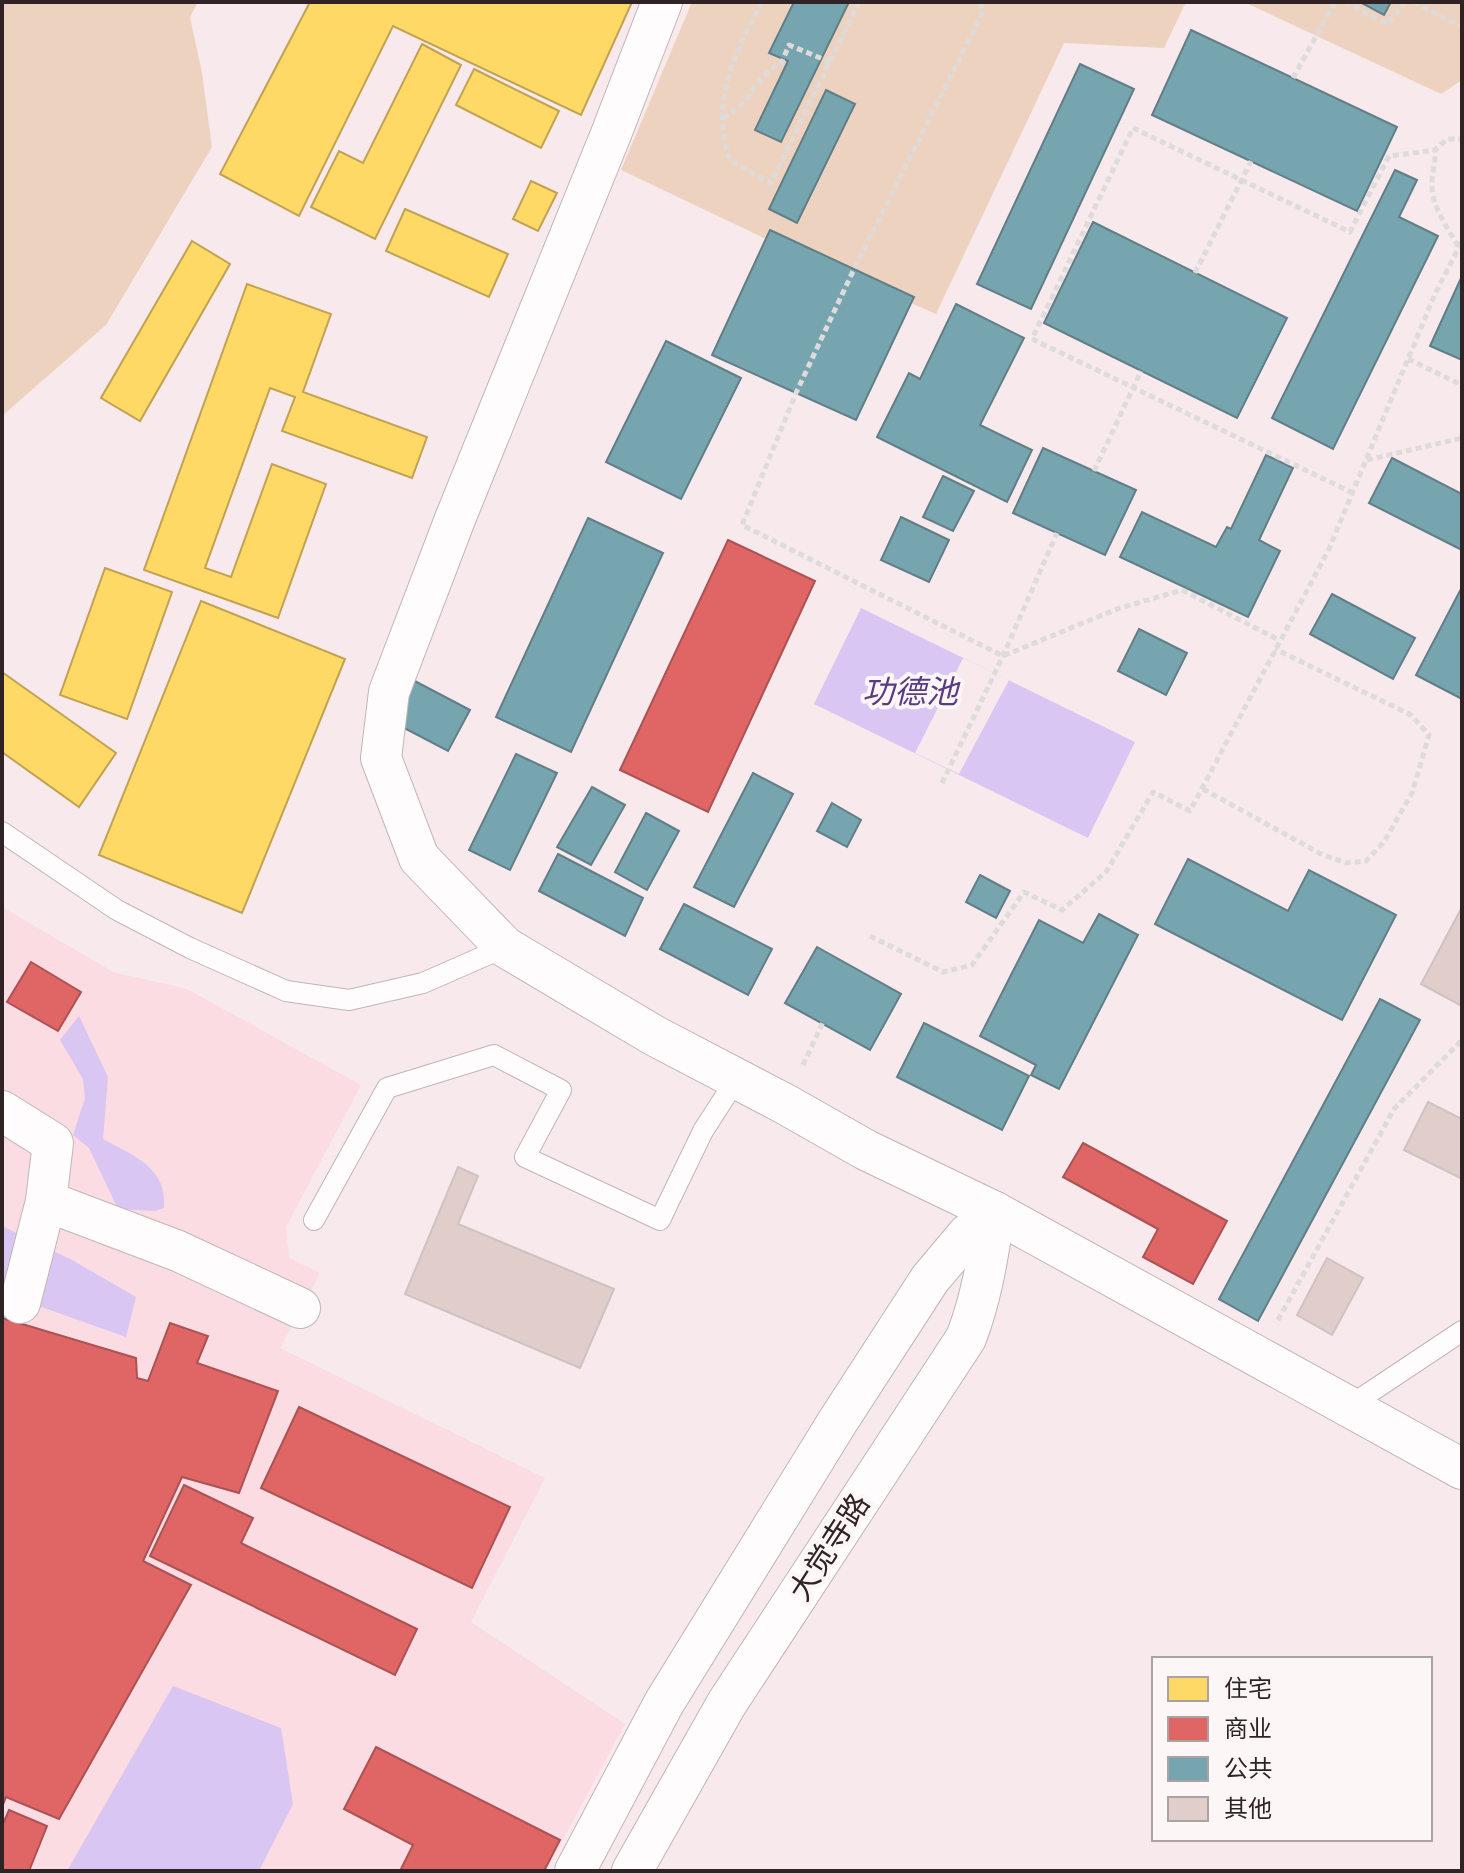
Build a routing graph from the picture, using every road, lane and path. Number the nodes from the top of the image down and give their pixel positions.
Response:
1 (662, 2) edge
2 (762, 2) edge
3 (859, 2) edge
4 (981, 2) edge
5 (1335, 2) edge
6 (1345, 2) edge
7 (1405, 2) edge
8 (1414, 2) edge
9 (1462, 27) edge
10 (830, 62) junction
11 (1293, 78) dead end
12 (723, 118) junction
13 (1462, 139) edge
14 (1435, 150) junction
15 (1251, 161) dead end
16 (1242, 180) junction
17 (1460, 243) edge
18 (1195, 273) dead end
19 (1408, 359) junction
20 (1141, 371) dead end
21 (1462, 385) edge
22 (1133, 387) junction
23 (1462, 438) edge
24 (1367, 460) junction
25 (1094, 471) dead end
26 (1353, 493) junction
27 (1057, 533) dead end
28 (1279, 640) junction
29 (1275, 649) junction
30 (1003, 656) junction
31 (942, 783) dead end
32 (1202, 789) junction
33 (2, 832) edge
34 (870, 936) dead end
35 (505, 947) junction
36 (1462, 1040) edge
37 (737, 1078) junction
38 (2, 1111) edge
39 (46, 1201) junction
40 (995, 1212) junction
41 (314, 1220) dead end
42 (20, 1303) dead end
43 (300, 1308) dead end
44 (1462, 1331) edge
45 (1258, 1355) junction
46 (1348, 1407) junction
47 (1462, 1469) edge
48 (575, 1871) edge
49 (632, 1871) edge

1 - 35 street
2 - 12 path
3 - 10 path
4 - 30 path
5 - 11 path
6 - 7 path
8 - 9 path
10 - 12 path
10 - 12 path
13 - 14 path
14 - 16 path
14 - 17 path
15 - 16 path
16 - 18 path
16 - 22 path
17 - 19 path
19 - 21 path
19 - 24 path
20 - 22 path
22 - 25 path
22 - 26 path
23 - 24 path
24 - 26 path
26 - 28 path
27 - 30 path
28 - 29 path
28 - 30 path
29 - 32 path
29 - 32 path
30 - 31 path
32 - 34 path
33 - 35 lane
35 - 37 street
36 - 45 path
37 - 40 street
37 - 41 lane
38 - 39 street
39 - 42 street
39 - 43 street
40 - 45 street
40 - 48 street, 大觉寺路
40 - 49 street, 大觉寺路
44 - 46 lane
45 - 46 street
46 - 47 street

